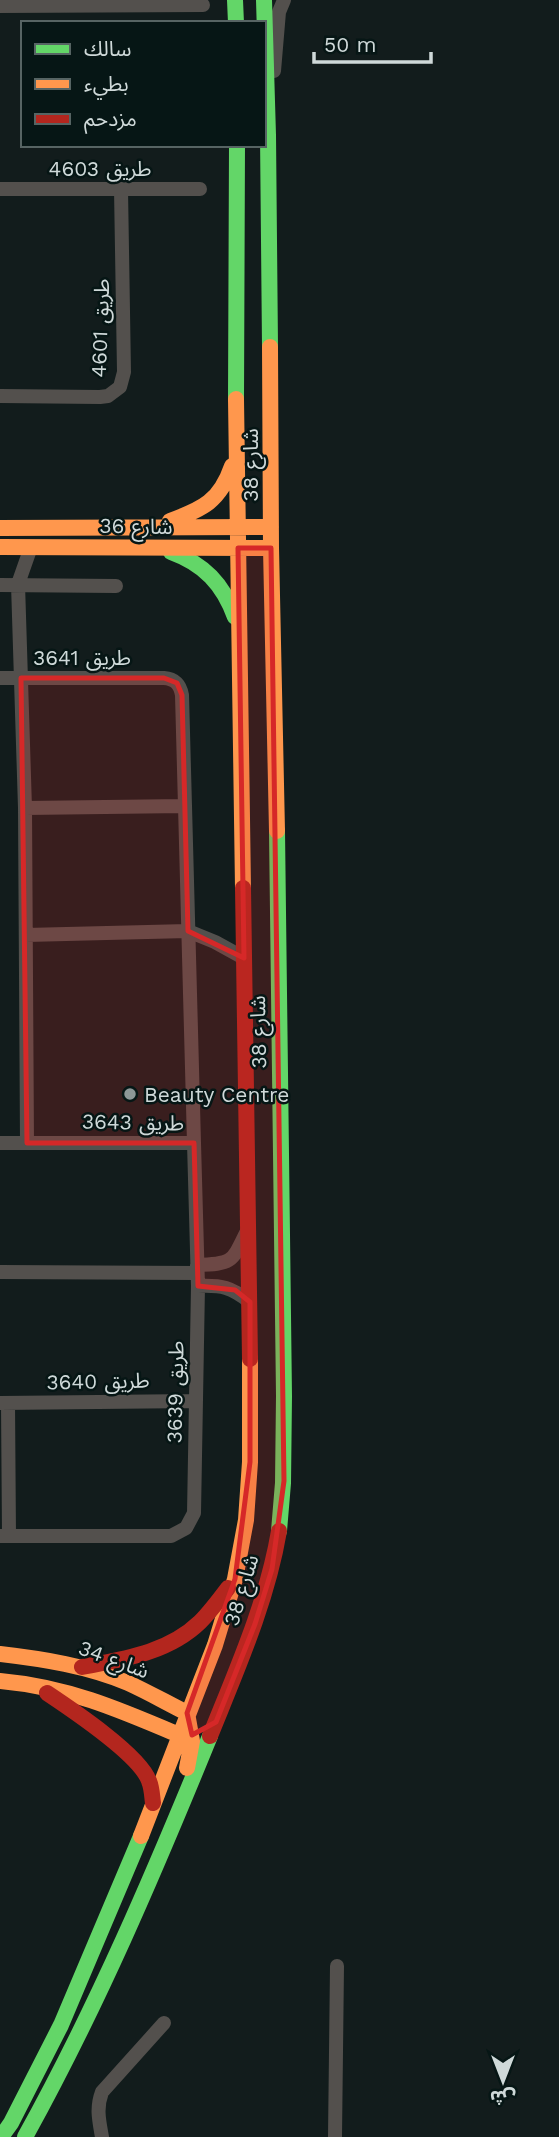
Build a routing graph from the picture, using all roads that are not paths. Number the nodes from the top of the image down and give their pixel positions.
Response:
1 (236, 0) edge
2 (264, 0) edge
3 (284, 0) edge
4 (203, 5) dead end
5 (0, 6) edge
6 (236, 21) edge
7 (265, 21) edge
8 (266, 68) edge
9 (268, 135) junction
10 (237, 147) edge
11 (0, 189) edge
12 (121, 189) junction
13 (200, 189) dead end
14 (0, 396) edge
15 (236, 455) junction
16 (151, 527) junction
17 (237, 527) junction
18 (271, 527) junction
19 (0, 528) edge
20 (0, 547) edge
21 (31, 547) junction
22 (150, 547) junction
23 (238, 548) junction
24 (271, 548) junction
25 (0, 584) edge
26 (18, 584) junction
27 (116, 586) dead end
28 (240, 632) junction
29 (0, 678) edge
30 (21, 678) junction
31 (185, 806) junction
32 (25, 808) junction
33 (188, 931) junction
34 (26, 935) junction
35 (244, 958) junction
36 (0, 1143) edge
37 (27, 1143) junction
38 (194, 1143) junction
39 (249, 1226) junction
40 (0, 1272) edge
41 (198, 1274) junction
42 (250, 1302) junction
43 (196, 1401) junction
44 (4, 1403) edge
45 (4, 1536) edge
46 (235, 1578) junction
47 (0, 1654) edge
48 (81, 1667) junction
49 (0, 1681) edge
50 (35, 1684) junction
51 (187, 1713) junction
52 (216, 1722) junction
53 (185, 1735) junction
54 (154, 1805) junction
55 (161, 1859) junction
56 (337, 1966) dead end
57 (164, 2023) dead end
58 (1, 2137) edge
59 (25, 2137) edge
60 (102, 2137) edge
61 (335, 2137) edge

1 - 6 street
2 - 7 street, شارع 38
3 - 9 street
4 - 5 street
8 - 9 street, شارع 38
9 - 18 street, شارع 38
10 - 15 street, شارع 38
11 - 12 street, طريق 4603
12 - 13 street, طريق 4603
12 - 14 street, طريق 4601
15 - 16 street
15 - 17 street, شارع 38
16 - 17 street, شارع 36
16 - 19 street, شارع 36
17 - 18 street, شارع 36
17 - 23 street, شارع 38
18 - 24 street, شارع 38
20 - 21 street, شارع 36
21 - 22 street, شارع 36
21 - 26 street
22 - 23 street, شارع 36
22 - 28 street
23 - 24 street, شارع 36
23 - 28 street, شارع 38
24 - 52 street, شارع 38
25 - 26 street
26 - 27 street
26 - 30 street
28 - 35 street, شارع 38
29 - 30 street, طريق 3641
30 - 31 street, طريق 3641
30 - 32 street
31 - 32 street
31 - 33 street
32 - 34 street
33 - 34 street
33 - 35 street
33 - 38 street
34 - 37 street
35 - 39 street, شارع 38
36 - 37 street, طريق 3643
37 - 38 street, طريق 3643
38 - 41 street, طريق 3643
39 - 41 street
39 - 42 street, شارع 38
40 - 41 street
41 - 42 street
41 - 43 street, طريق 3639
42 - 46 street, شارع 38
43 - 44 street, طريق 3640
43 - 45 street, طريق 3639
44 - 45 street, طريق 3639
46 - 48 street
46 - 51 street, شارع 38
47 - 48 street, شارع 34
48 - 51 street, شارع 34
49 - 50 street
50 - 53 street
50 - 54 street
51 - 53 street
52 - 53 street
52 - 55 street, شارع 38
53 - 54 street
53 - 55 street
54 - 58 street
55 - 59 street, شارع 38
56 - 61 street
57 - 60 street

